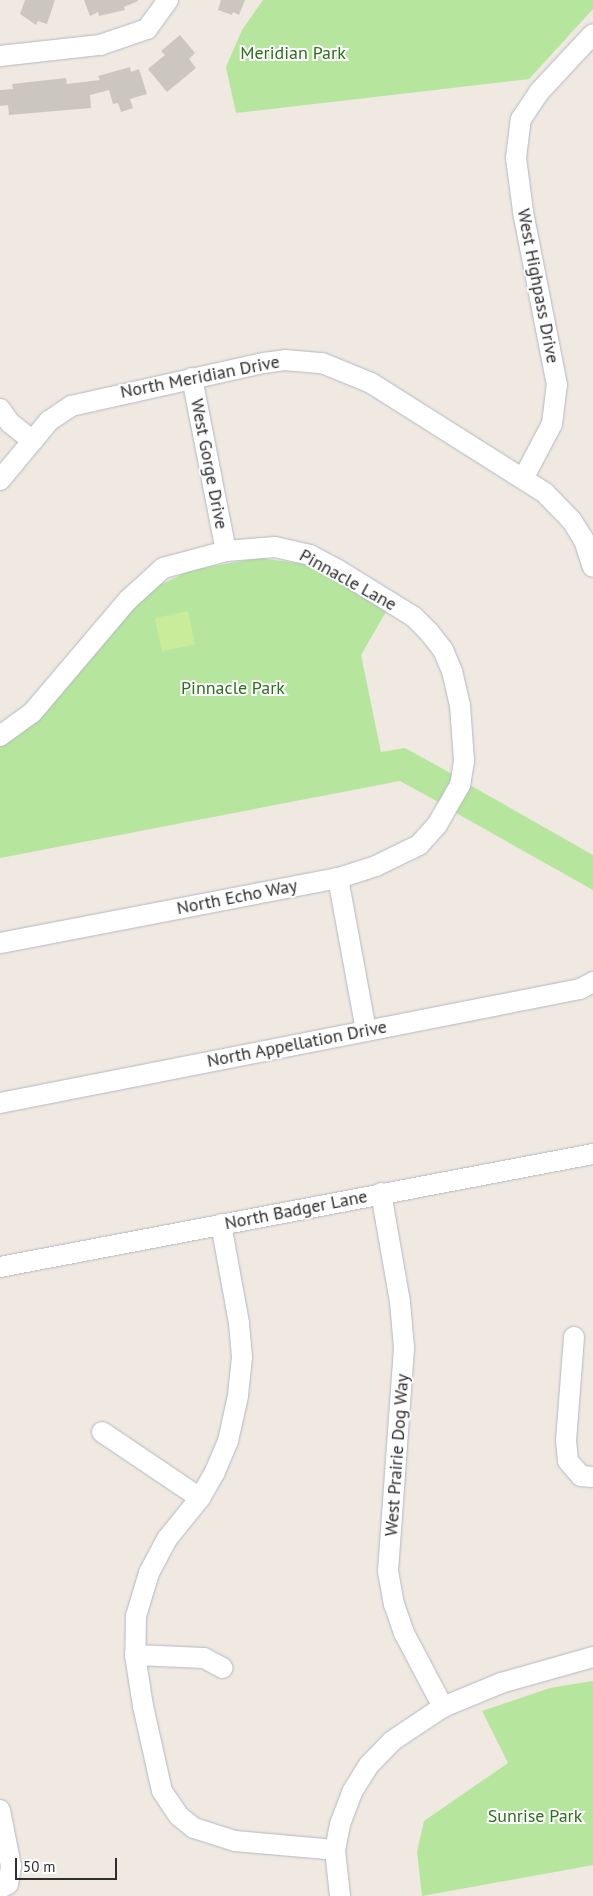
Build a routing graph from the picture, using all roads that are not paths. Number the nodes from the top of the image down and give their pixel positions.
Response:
1 (168, 0) edge
2 (593, 34) edge
3 (0, 56) edge
4 (192, 378) junction
5 (0, 409) edge
6 (33, 441) junction
7 (524, 478) junction
8 (0, 480) edge
9 (226, 551) junction
10 (593, 568) edge
11 (0, 736) edge
12 (450, 806) joint
13 (338, 878) junction
14 (0, 943) edge
15 (593, 982) edge
16 (366, 1030) junction
17 (0, 1103) edge
18 (593, 1154) edge
19 (381, 1193) junction
20 (222, 1224) junction
21 (0, 1267) edge
22 (574, 1337) dead end
23 (102, 1432) dead end
24 (593, 1477) edge
25 (200, 1498) junction
26 (135, 1655) junction
27 (593, 1657) edge
28 (223, 1668) dead end
29 (442, 1707) junction
30 (0, 1810) edge
31 (335, 1850) junction
32 (4, 1886) edge
33 (340, 1896) edge

1 - 3 street
2 - 7 street, West Highpass Drive
4 - 6 street, North Meridian Drive
4 - 7 street, North Meridian Drive
4 - 9 street, West Gorge Drive
5 - 6 street
6 - 8 street, North Meridian Drive
7 - 10 street, North Meridian Drive
9 - 11 street, Pinnacle Lane
9 - 12 street, Pinnacle Lane
12 - 13 street, North Echo Way
13 - 14 street, North Echo Way
13 - 16 street
15 - 16 street, North Appellation Drive
16 - 17 street, North Appellation Drive
18 - 19 street, North Badger Lane
19 - 20 street, North Badger Lane
19 - 29 street, West Prairie Dog Way
20 - 21 street, North Badger Lane
20 - 25 street
22 - 24 street
23 - 25 street
25 - 26 street
26 - 28 street
26 - 31 street
27 - 29 street
29 - 31 street
30 - 32 street
31 - 33 street

